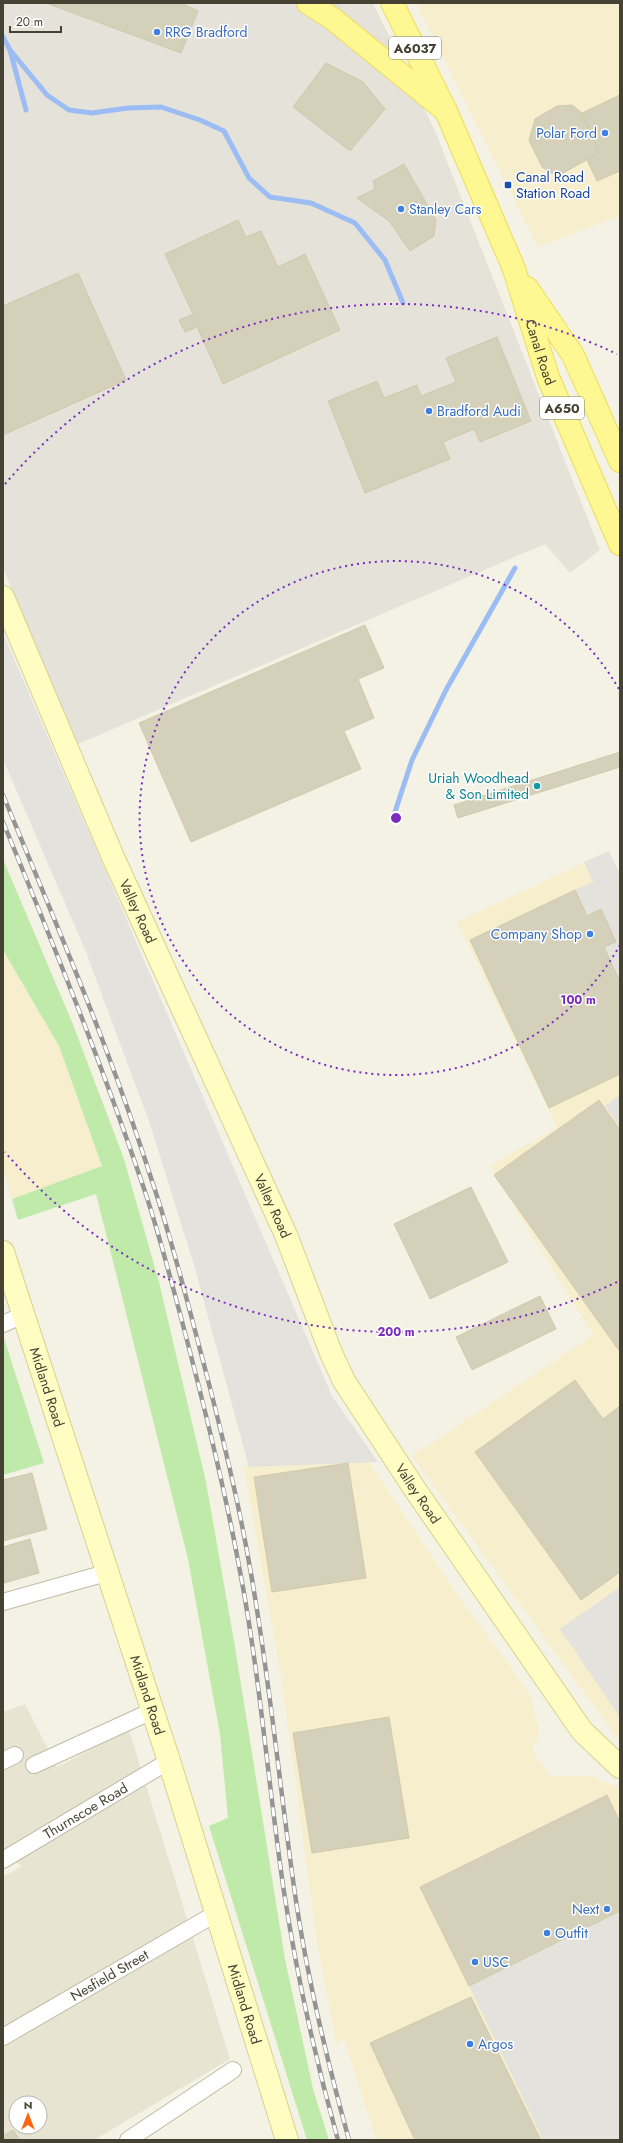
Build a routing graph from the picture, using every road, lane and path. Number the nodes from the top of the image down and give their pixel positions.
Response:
1 (308, 3) edge
2 (392, 3) edge
3 (446, 111) junction
4 (514, 269) junction
5 (620, 461) edge
6 (620, 544) edge
7 (3, 597) edge
8 (3, 1252) edge
9 (23, 1315) junction
10 (3, 1324) edge
11 (106, 1573) junction
12 (3, 1602) edge
13 (152, 1712) junction
14 (169, 1761) junction
15 (34, 1765) dead end
16 (620, 1767) edge
17 (3, 1860) edge
18 (215, 1914) junction
19 (3, 2037) edge
20 (233, 2070) dead end
21 (128, 2140) edge
22 (286, 2140) edge

1 - 3 main road
2 - 3 main road, Canal Road / A6037
3 - 4 main road, Canal Road / A650
4 - 5 main road, Canal Road / A650
4 - 6 main road, Canal Road / A650
7 - 16 street, Valley Road
8 - 9 street, Midland Road
9 - 10 street
9 - 11 street, Midland Road
11 - 12 street
11 - 13 street, Midland Road
13 - 14 street, Midland Road
13 - 15 street
14 - 17 street, Thurnscoe Road
14 - 18 street, Midland Road
18 - 19 street, Nesfield Street
18 - 22 street, Midland Road
20 - 21 street

